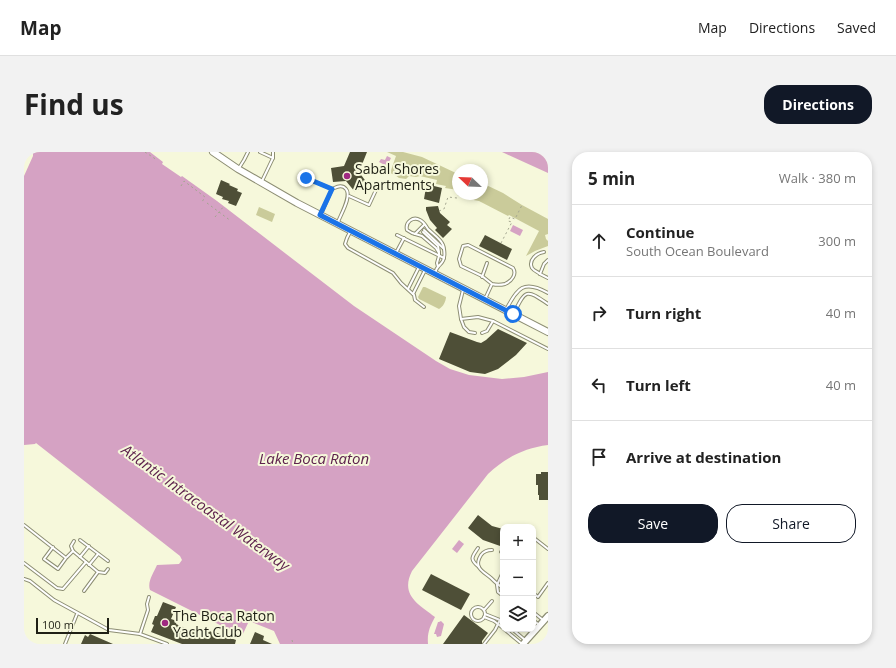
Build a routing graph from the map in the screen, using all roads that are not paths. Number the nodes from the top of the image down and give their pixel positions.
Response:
1 (213, 152) edge
2 (248, 152) edge
3 (260, 152) edge
4 (273, 152) edge
5 (273, 158) junction
6 (238, 169) junction
7 (306, 178) dead end
8 (261, 182) junction
9 (332, 189) junction
10 (376, 190) dead end
11 (349, 196) junction
12 (320, 215) junction
13 (337, 224) junction
14 (425, 224) junction
15 (351, 231) junction
16 (415, 234) junction
17 (397, 235) dead end
18 (404, 238) junction
19 (443, 249) junction
20 (544, 252) dead end
21 (395, 254) junction
22 (439, 255) junction
23 (444, 258) junction
24 (548, 260) edge
25 (487, 263) dead end
26 (419, 266) junction
27 (438, 267) junction
28 (426, 270) junction
29 (434, 274) junction
30 (540, 274) junction
31 (482, 277) junction
32 (548, 278) edge
33 (492, 284) junction
34 (408, 289) junction
35 (463, 289) junction
36 (548, 293) edge
37 (413, 294) junction
38 (484, 300) junction
39 (548, 304) edge
40 (424, 307) dead end
41 (506, 311) junction
42 (513, 314) junction
43 (461, 318) junction
44 (493, 321) junction
45 (548, 332) edge
46 (475, 333) dead end
47 (482, 333) dead end
48 (548, 349) edge
49 (24, 525) edge
50 (80, 540) dead end
51 (536, 540) edge
52 (74, 542) dead end
53 (89, 546) junction
54 (53, 547) junction
55 (478, 548) dead end
56 (548, 549) edge
57 (492, 550) dead end
58 (73, 551) junction
59 (98, 554) junction
60 (80, 557) junction
61 (66, 558) junction
62 (108, 561) dead end
63 (86, 562) junction
64 (24, 563) edge
65 (89, 565) junction
66 (479, 567) junction
67 (108, 569) dead end
68 (98, 572) junction
69 (24, 579) edge
70 (500, 579) edge
71 (548, 583) edge
72 (497, 585) junction
73 (500, 586) edge
74 (84, 591) dead end
75 (500, 594) edge
76 (536, 595) edge
77 (149, 597) dead end
78 (492, 601) dead end
79 (484, 610) junction
80 (77, 614) junction
81 (485, 614) junction
82 (536, 614) edge
83 (484, 617) junction
84 (500, 620) joint
85 (544, 621) edge
86 (498, 624) junction
87 (509, 632) edge
88 (515, 632) edge
89 (140, 634) junction
90 (524, 643) edge
91 (65, 644) edge
92 (167, 644) edge
93 (484, 644) edge

1 - 6 main road
2 - 6 lane
3 - 5 lane
4 - 5 lane
5 - 8 lane
6 - 8 main road
7 - 9 lane
8 - 12 main road
9 - 11 lane
9 - 12 lane
10 - 11 lane
11 - 13 lane
12 - 13 main road
13 - 15 main road
14 - 16 lane
14 - 16 lane
14 - 19 lane
15 - 21 main road
15 - 34 lane
16 - 22 lane
17 - 18 lane
18 - 21 lane
18 - 22 lane
19 - 22 lane
19 - 23 lane
20 - 30 lane
21 - 26 main road
22 - 23 lane
22 - 27 lane
23 - 27 lane
24 - 30 lane
25 - 31 lane
26 - 28 main road
26 - 34 lane
27 - 29 lane
28 - 29 main road
28 - 37 lane
29 - 35 main road
30 - 32 lane
31 - 33 lane
31 - 33 lane
33 - 38 lane
34 - 37 lane
35 - 38 main road
35 - 43 lane
36 - 41 lane
37 - 40 lane
38 - 41 main road
39 - 42 lane
41 - 42 main road
42 - 45 main road
43 - 44 lane
43 - 46 lane
44 - 47 lane
44 - 48 lane
49 - 54 lane
50 - 53 lane
51 - 56 lane
52 - 58 lane
53 - 59 lane
53 - 60 lane
54 - 61 lane
54 - 61 lane
55 - 66 lane
57 - 66 lane
58 - 60 lane
58 - 61 lane
59 - 62 lane
59 - 65 lane
60 - 63 lane
63 - 64 lane
63 - 65 lane
65 - 68 lane
66 - 72 lane
67 - 68 lane
68 - 74 lane
69 - 80 lane
70 - 72 lane
71 - 76 lane
72 - 73 lane
72 - 75 lane
77 - 89 lane
78 - 79 lane
79 - 81 lane
79 - 83 lane
80 - 89 lane
80 - 91 lane
81 - 83 lane
81 - 84 lane
82 - 85 lane
83 - 86 lane
84 - 86 lane
85 - 90 street
86 - 93 lane
87 - 90 lane
88 - 90 lane
89 - 92 lane

